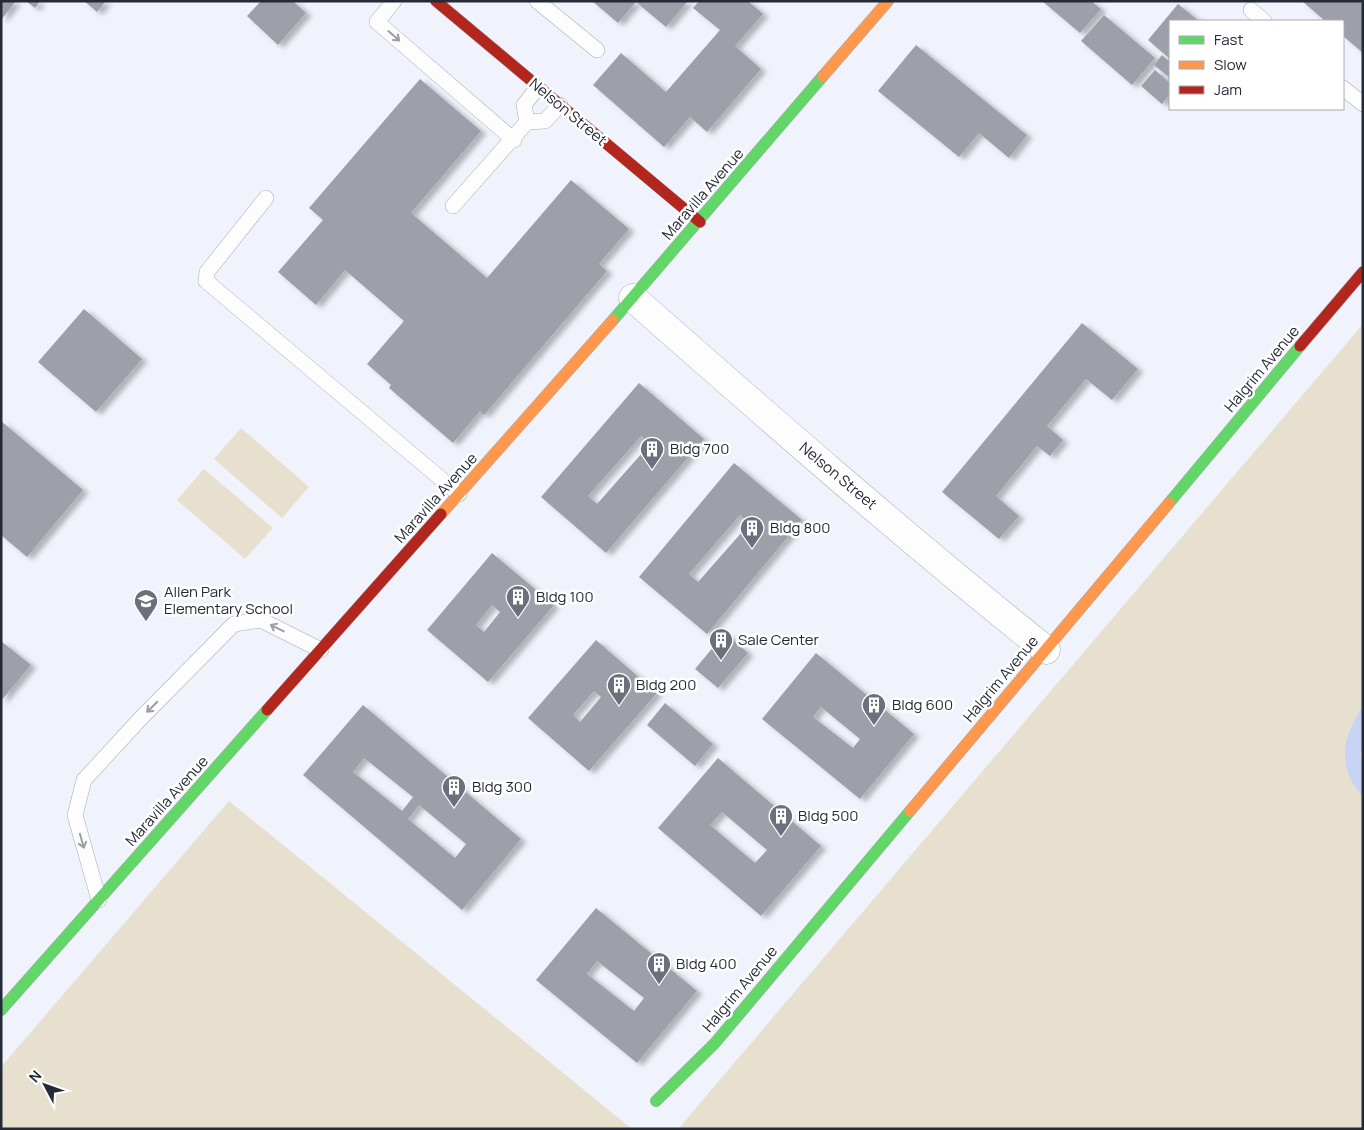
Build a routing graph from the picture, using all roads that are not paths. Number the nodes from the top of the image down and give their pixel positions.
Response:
1 (394, 1) edge
2 (436, 1) edge
3 (537, 1) edge
4 (888, 1) edge
5 (1251, 10) dead end
6 (1263, 20) edge
7 (597, 50) dead end
8 (538, 86) junction
9 (1344, 89) edge
10 (1363, 104) edge
11 (560, 105) junction
12 (527, 122) junction
13 (514, 140) junction
14 (266, 198) dead end
15 (453, 206) dead end
16 (700, 222) junction
17 (1363, 272) edge
18 (633, 298) junction
19 (459, 494) junction
20 (320, 650) junction
21 (1046, 650) junction
22 (99, 900) junction
23 (4, 1000) edge
24 (656, 1101) dead end

1 -> 13 lane
2 - 8 street, Nelson Street
3 - 7 lane
4 - 16 street, Maravilla Avenue
5 - 6 lane
8 - 11 street, Nelson Street
8 - 12 lane
9 - 10 lane
11 - 12 lane
11 - 16 street, Nelson Street
12 - 13 lane
13 - 15 lane
14 - 19 lane
16 - 18 street, Maravilla Avenue
17 - 21 street, Halgrim Avenue
18 - 19 street, Maravilla Avenue
18 - 21 street, Nelson Street
19 - 20 street, Maravilla Avenue
20 - 22 street, Maravilla Avenue
20 -> 22 lane
21 - 24 street, Halgrim Avenue
22 - 23 street, Maravilla Avenue

